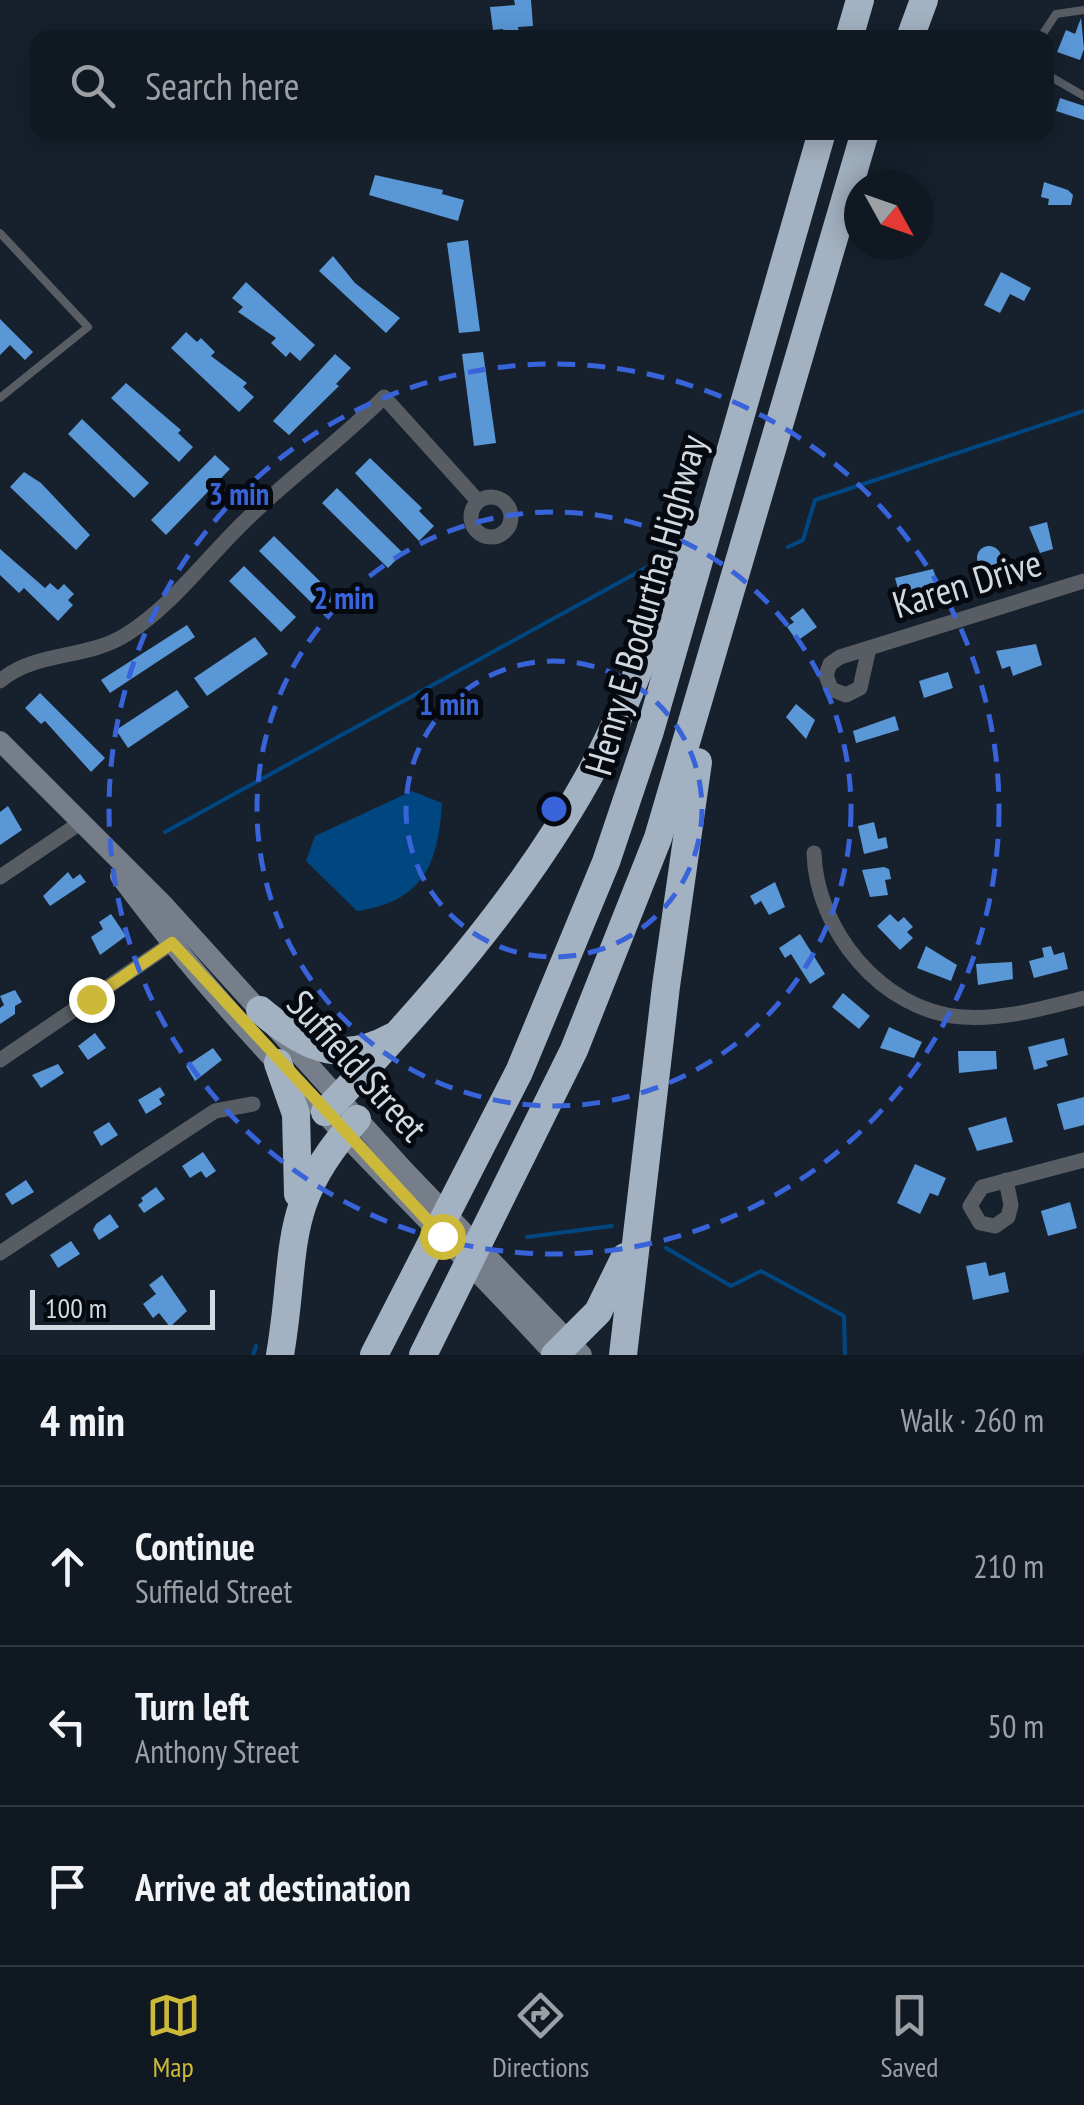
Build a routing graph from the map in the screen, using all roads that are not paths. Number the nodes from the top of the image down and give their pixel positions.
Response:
1 (860, 0) edge
2 (903, 0) edge
3 (924, 0) edge
4 (1084, 10) edge
5 (851, 30) edge
6 (894, 30) edge
7 (913, 30) edge
8 (1045, 30) edge
9 (1054, 79) edge
10 (1084, 96) edge
11 (820, 140) edge
12 (863, 140) edge
13 (873, 140) edge
14 (0, 233) edge
15 (826, 269) junction
16 (763, 338) junction
17 (0, 398) edge
18 (478, 501) dead end
19 (756, 510) junction
20 (1084, 581) edge
21 (869, 648) dead end
22 (0, 682) edge
23 (0, 741) edge
24 (80, 822) junction
25 (814, 853) dead end
26 (0, 876) edge
27 (180, 937) junction
28 (1084, 998) edge
29 (260, 1010) junction
30 (406, 1028) junction
31 (0, 1060) edge
32 (278, 1063) junction
33 (252, 1104) dead end
34 (341, 1115) junction
35 (1084, 1160) edge
36 (1006, 1180) dead end
37 (639, 1218) junction
38 (296, 1225) junction
39 (0, 1253) edge
40 (565, 1352) edge
41 (280, 1355) edge
42 (374, 1355) edge
43 (423, 1355) edge
44 (623, 1355) edge

1 - 5 highway
2 - 6 highway
3 - 7 highway
4 - 8 lane
9 - 10 lane
11 - 16 highway, Henry E Bodurtha Highway
12 - 15 highway, Henry E Bodurtha Highway
13 - 15 highway
14 - 17 lane
15 - 19 highway, Henry E Bodurtha Highway
16 - 30 highway
16 - 42 highway, Henry E Bodurtha Highway
18 - 22 street
19 - 37 highway
19 - 43 highway, Henry E Bodurtha Highway
20 - 21 street, Karen Drive
23 - 24 main road, Suffield Street
24 - 26 street
24 - 27 main road, Suffield Street
25 - 28 street
27 - 29 main road, Suffield Street
27 - 31 street
27 - 32 main road, Suffield Street
29 - 30 highway
29 - 34 main road, Suffield Street
30 - 34 highway
32 - 34 main road, Suffield Street
32 - 38 highway
33 - 39 street
34 - 38 highway
34 - 40 main road, Suffield Street
35 - 36 street
37 - 40 highway
37 - 44 highway
38 - 41 highway

